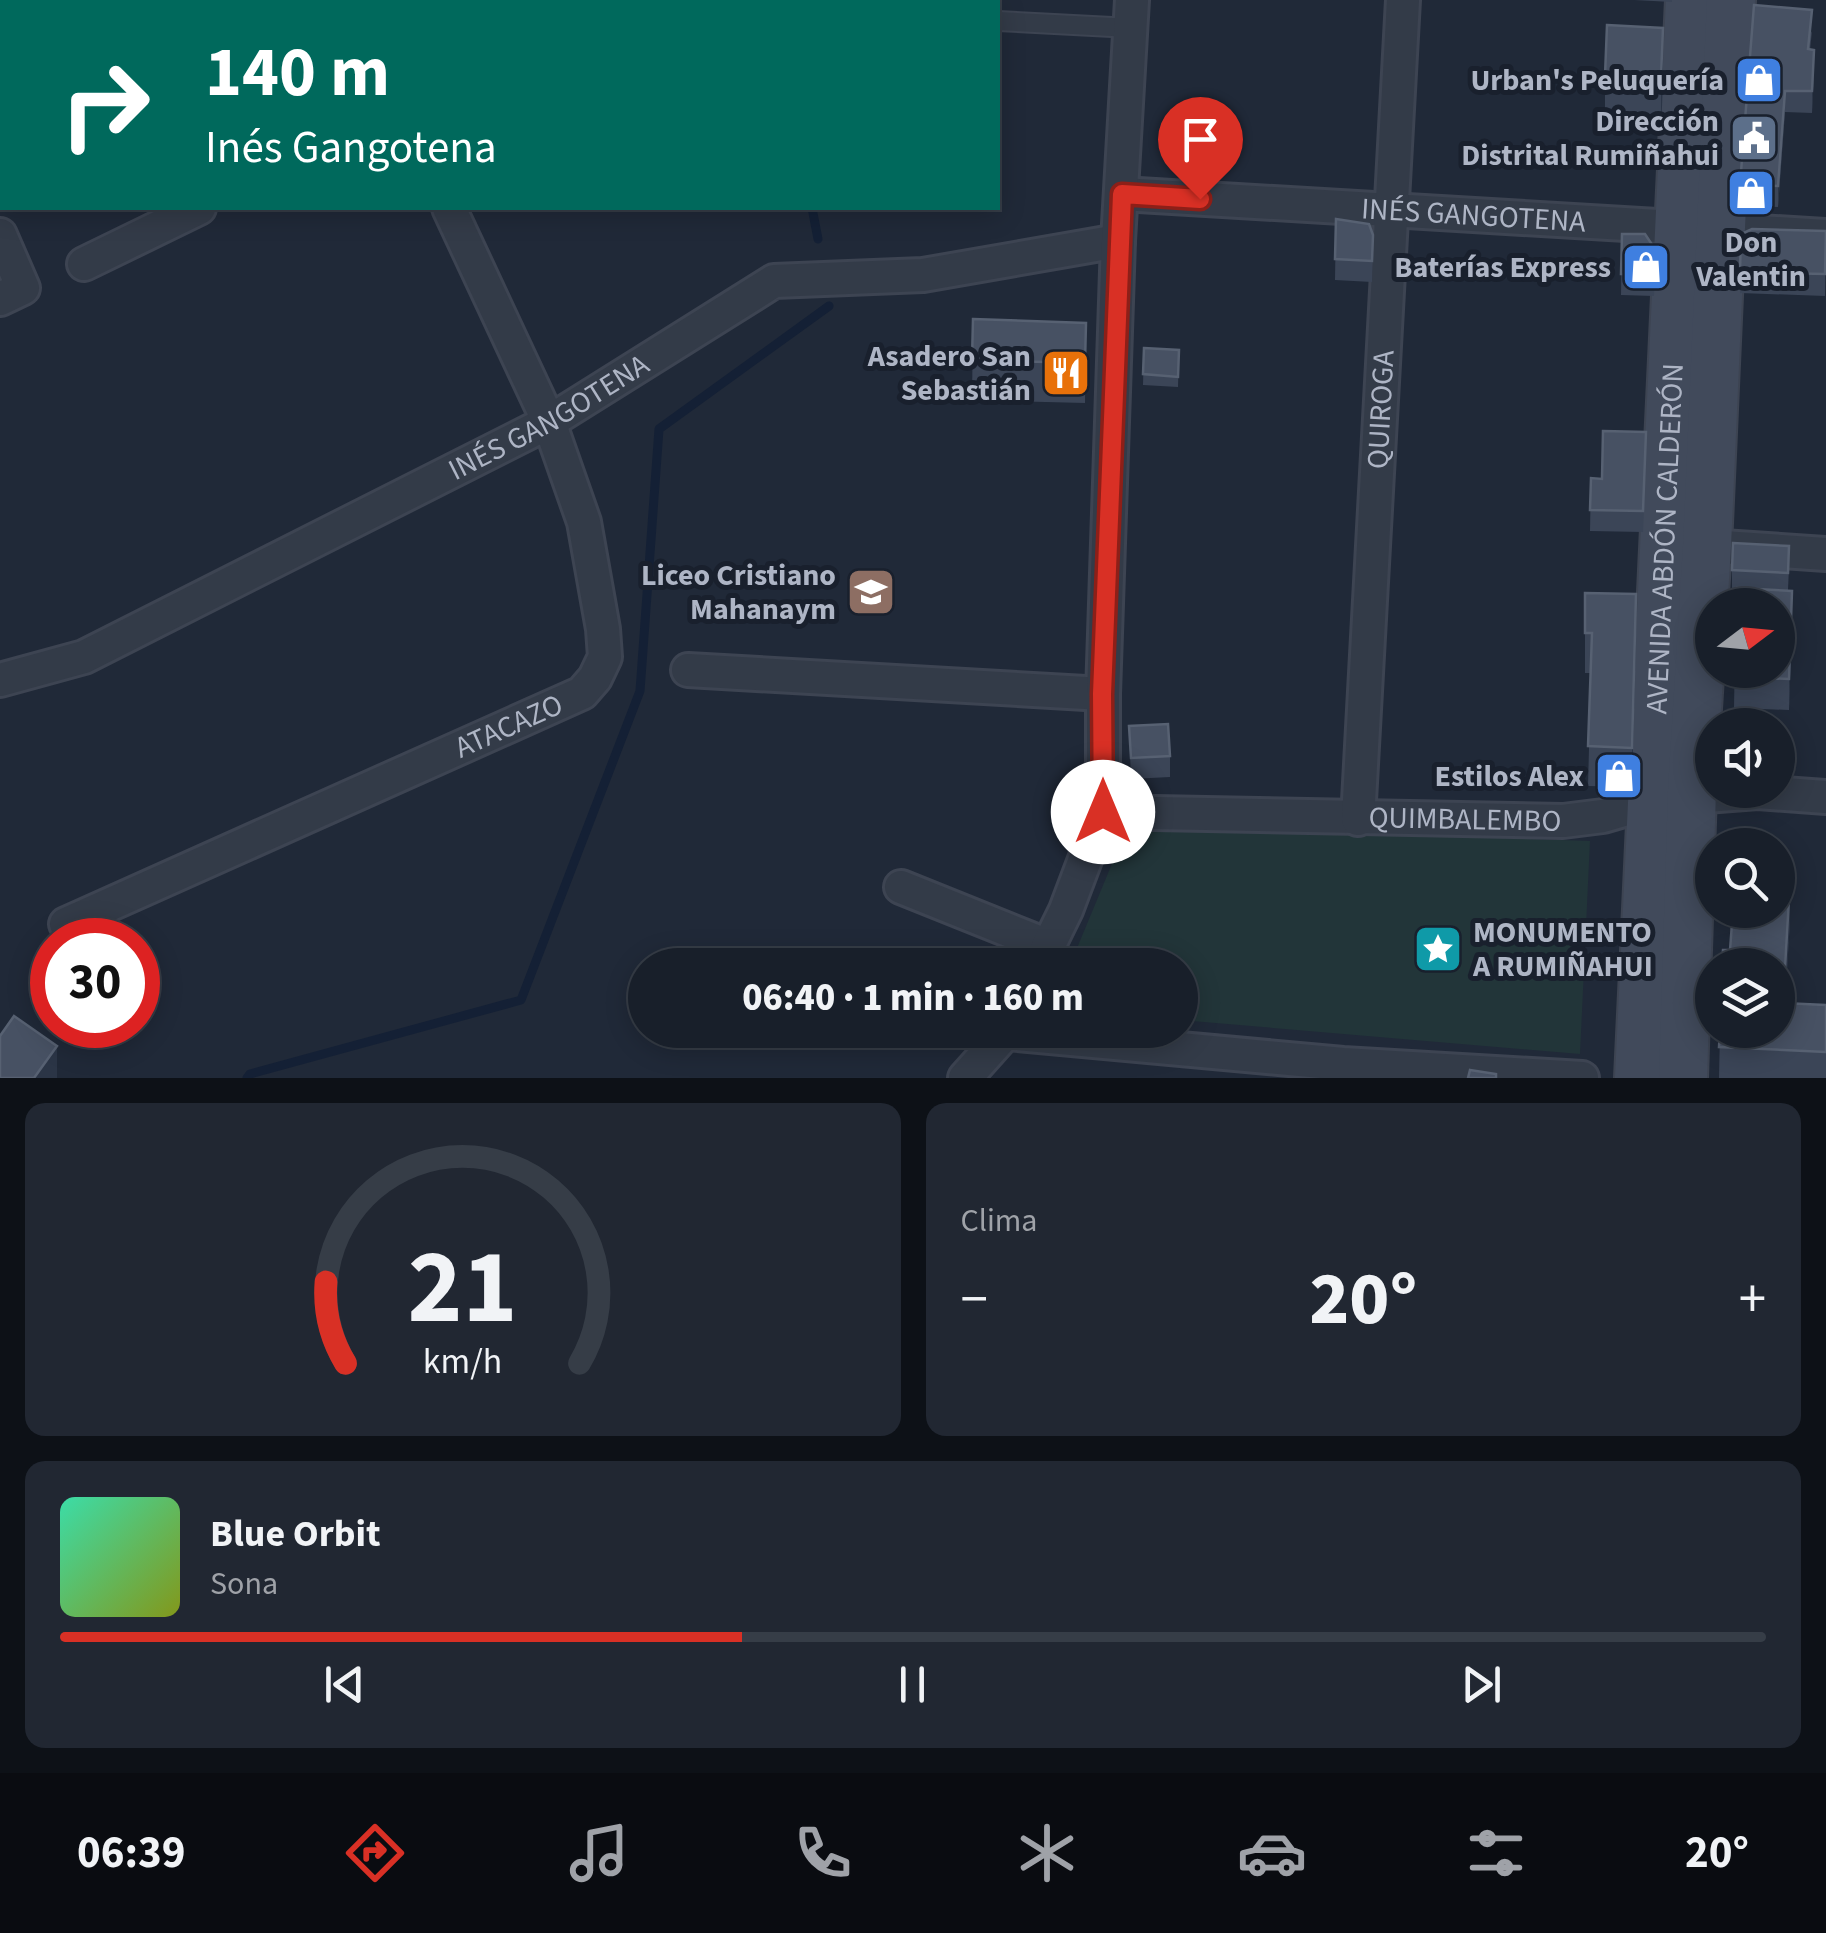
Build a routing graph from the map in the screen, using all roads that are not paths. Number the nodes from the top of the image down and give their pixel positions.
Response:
1 (1403, 0) edge
2 (1690, 0) edge
3 (1731, 0) edge
4 (1132, 14) edge
5 (1000, 21) edge
6 (1122, 194) junction
7 (195, 210) edge
8 (450, 210) edge
9 (1394, 212) junction
10 (1699, 229) junction
11 (0, 234) edge
12 (1826, 236) edge
13 (1118, 241) junction
14 (84, 264) dead end
15 (12, 294) edge
16 (549, 422) junction
17 (1708, 546) junction
18 (1826, 554) edge
19 (688, 670) dead end
20 (0, 680) edge
21 (1102, 694) junction
22 (1826, 797) edge
23 (1671, 799) junction
24 (1103, 812) junction
25 (1358, 818) junction
26 (901, 887) dead end
27 (79, 918) edge
28 (1027, 948) edge
29 (1048, 948) edge
30 (992, 1048) edge
31 (1150, 1048) edge
32 (1341, 1071) edge
33 (965, 1078) edge
34 (1582, 1078) edge
35 (1639, 1078) edge
36 (1683, 1078) edge

1 - 9 street, QUIROGA
2 - 10 main road, AVENIDA ABDÓN CALDERÓN
3 - 10 main road, AVENIDA ABDÓN CALDERÓN
4 - 5 lane
4 - 6 street
6 - 9 street, INÉS GANGOTENA
6 - 13 street
7 - 14 street
8 - 16 street, ATACAZO
9 - 10 street, INÉS GANGOTENA
9 - 25 street, QUIROGA
10 - 12 street, INÉS GANGOTENA
10 - 17 main road, AVENIDA ABDÓN CALDERÓN
10 - 23 main road, AVENIDA ABDÓN CALDERÓN
11 - 15 street
13 - 16 street, INÉS GANGOTENA
13 - 21 street
16 - 20 street, INÉS GANGOTENA
16 - 27 street, ATACAZO
17 - 18 street
17 - 23 main road, AVENIDA ABDÓN CALDERÓN
19 - 21 street
21 - 24 street
22 - 23 street, QUIMBALEMBO
23 - 25 street, QUIMBALEMBO
23 - 35 main road, AVENIDA ABDÓN CALDERÓN
23 - 36 main road, AVENIDA ABDÓN CALDERÓN
24 - 25 street, QUIMBALEMBO
24 - 29 street
26 - 28 street
30 - 33 street
31 - 32 street
32 - 34 street

